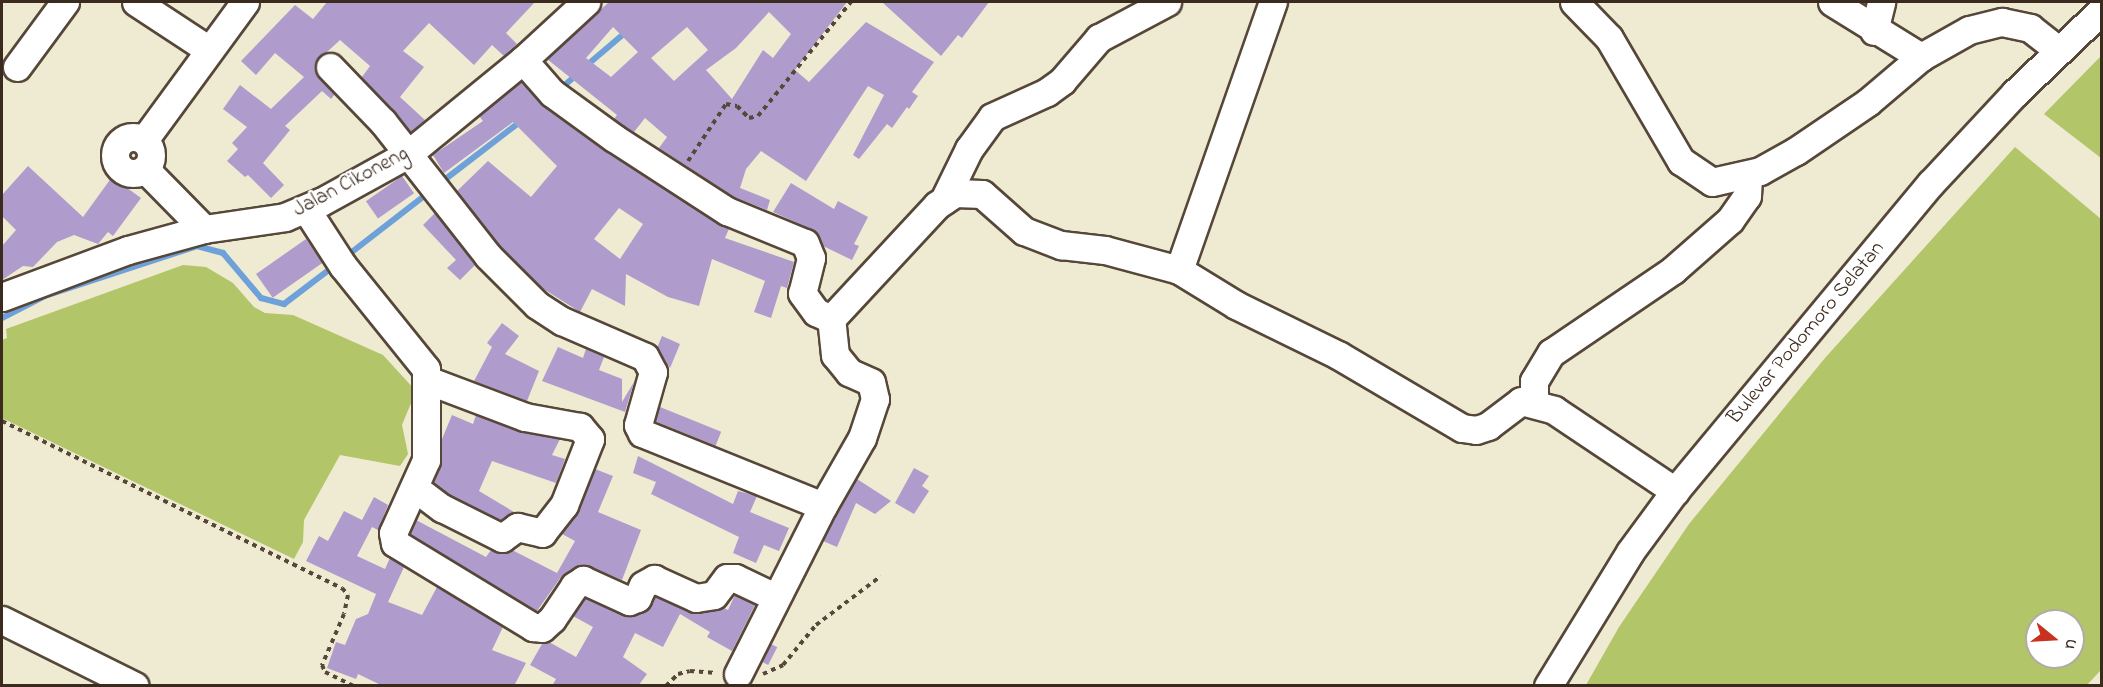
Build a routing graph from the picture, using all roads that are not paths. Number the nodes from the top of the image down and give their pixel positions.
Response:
1 (65, 2) edge
2 (136, 2) edge
3 (245, 2) edge
4 (586, 2) edge
5 (1167, 2) edge
6 (1273, 2) edge
7 (1574, 2) edge
8 (1832, 2) edge
9 (1881, 2) edge
10 (2102, 10) edge
11 (1874, 31) junction
12 (209, 50) junction
13 (2058, 50) junction
14 (1921, 57) junction
15 (523, 60) junction
16 (17, 67) dead end
17 (330, 67) dead end
18 (560, 99) junction
19 (595, 113) dead end
20 (408, 154) junction
21 (1748, 176) junction
22 (944, 200) junction
23 (306, 209) junction
24 (204, 229) junction
25 (1179, 270) junction
26 (2, 297) edge
27 (831, 320) junction
28 (427, 380) junction
29 (1534, 402) junction
30 (415, 488) junction
31 (1675, 491) junction
32 (823, 506) junction
33 (775, 597) junction
34 (2, 620) edge
35 (738, 674) dead end
36 (135, 686) edge
37 (1548, 686) edge

1 - 16 street
2 - 12 street
3 - 12 street
4 - 15 street, Jalan Cikoneng
5 - 22 street
6 - 25 street
7 - 21 street
8 - 11 street
9 - 11 street
10 - 13 street, Bulevar Podomoro Selatan
11 - 14 street
12 - 24 street
13 - 14 street
13 - 31 street, Bulevar Podomoro Selatan
14 - 21 street
15 - 18 street
15 - 20 street, Jalan Cikoneng
17 - 20 street
18 - 19 street
18 - 27 street
20 - 23 street, Jalan Cikoneng
20 - 32 street
21 - 29 street
22 - 25 street
22 - 27 street
23 - 24 street, Jalan Cikoneng
23 - 28 street
24 - 26 street, Jalan Cikoneng
25 - 29 street
27 - 32 street
28 - 30 street
28 - 30 street
29 - 31 street
30 - 33 street
31 - 37 street, Bulevar Podomoro Selatan
32 - 33 street
33 - 35 street
34 - 36 street

